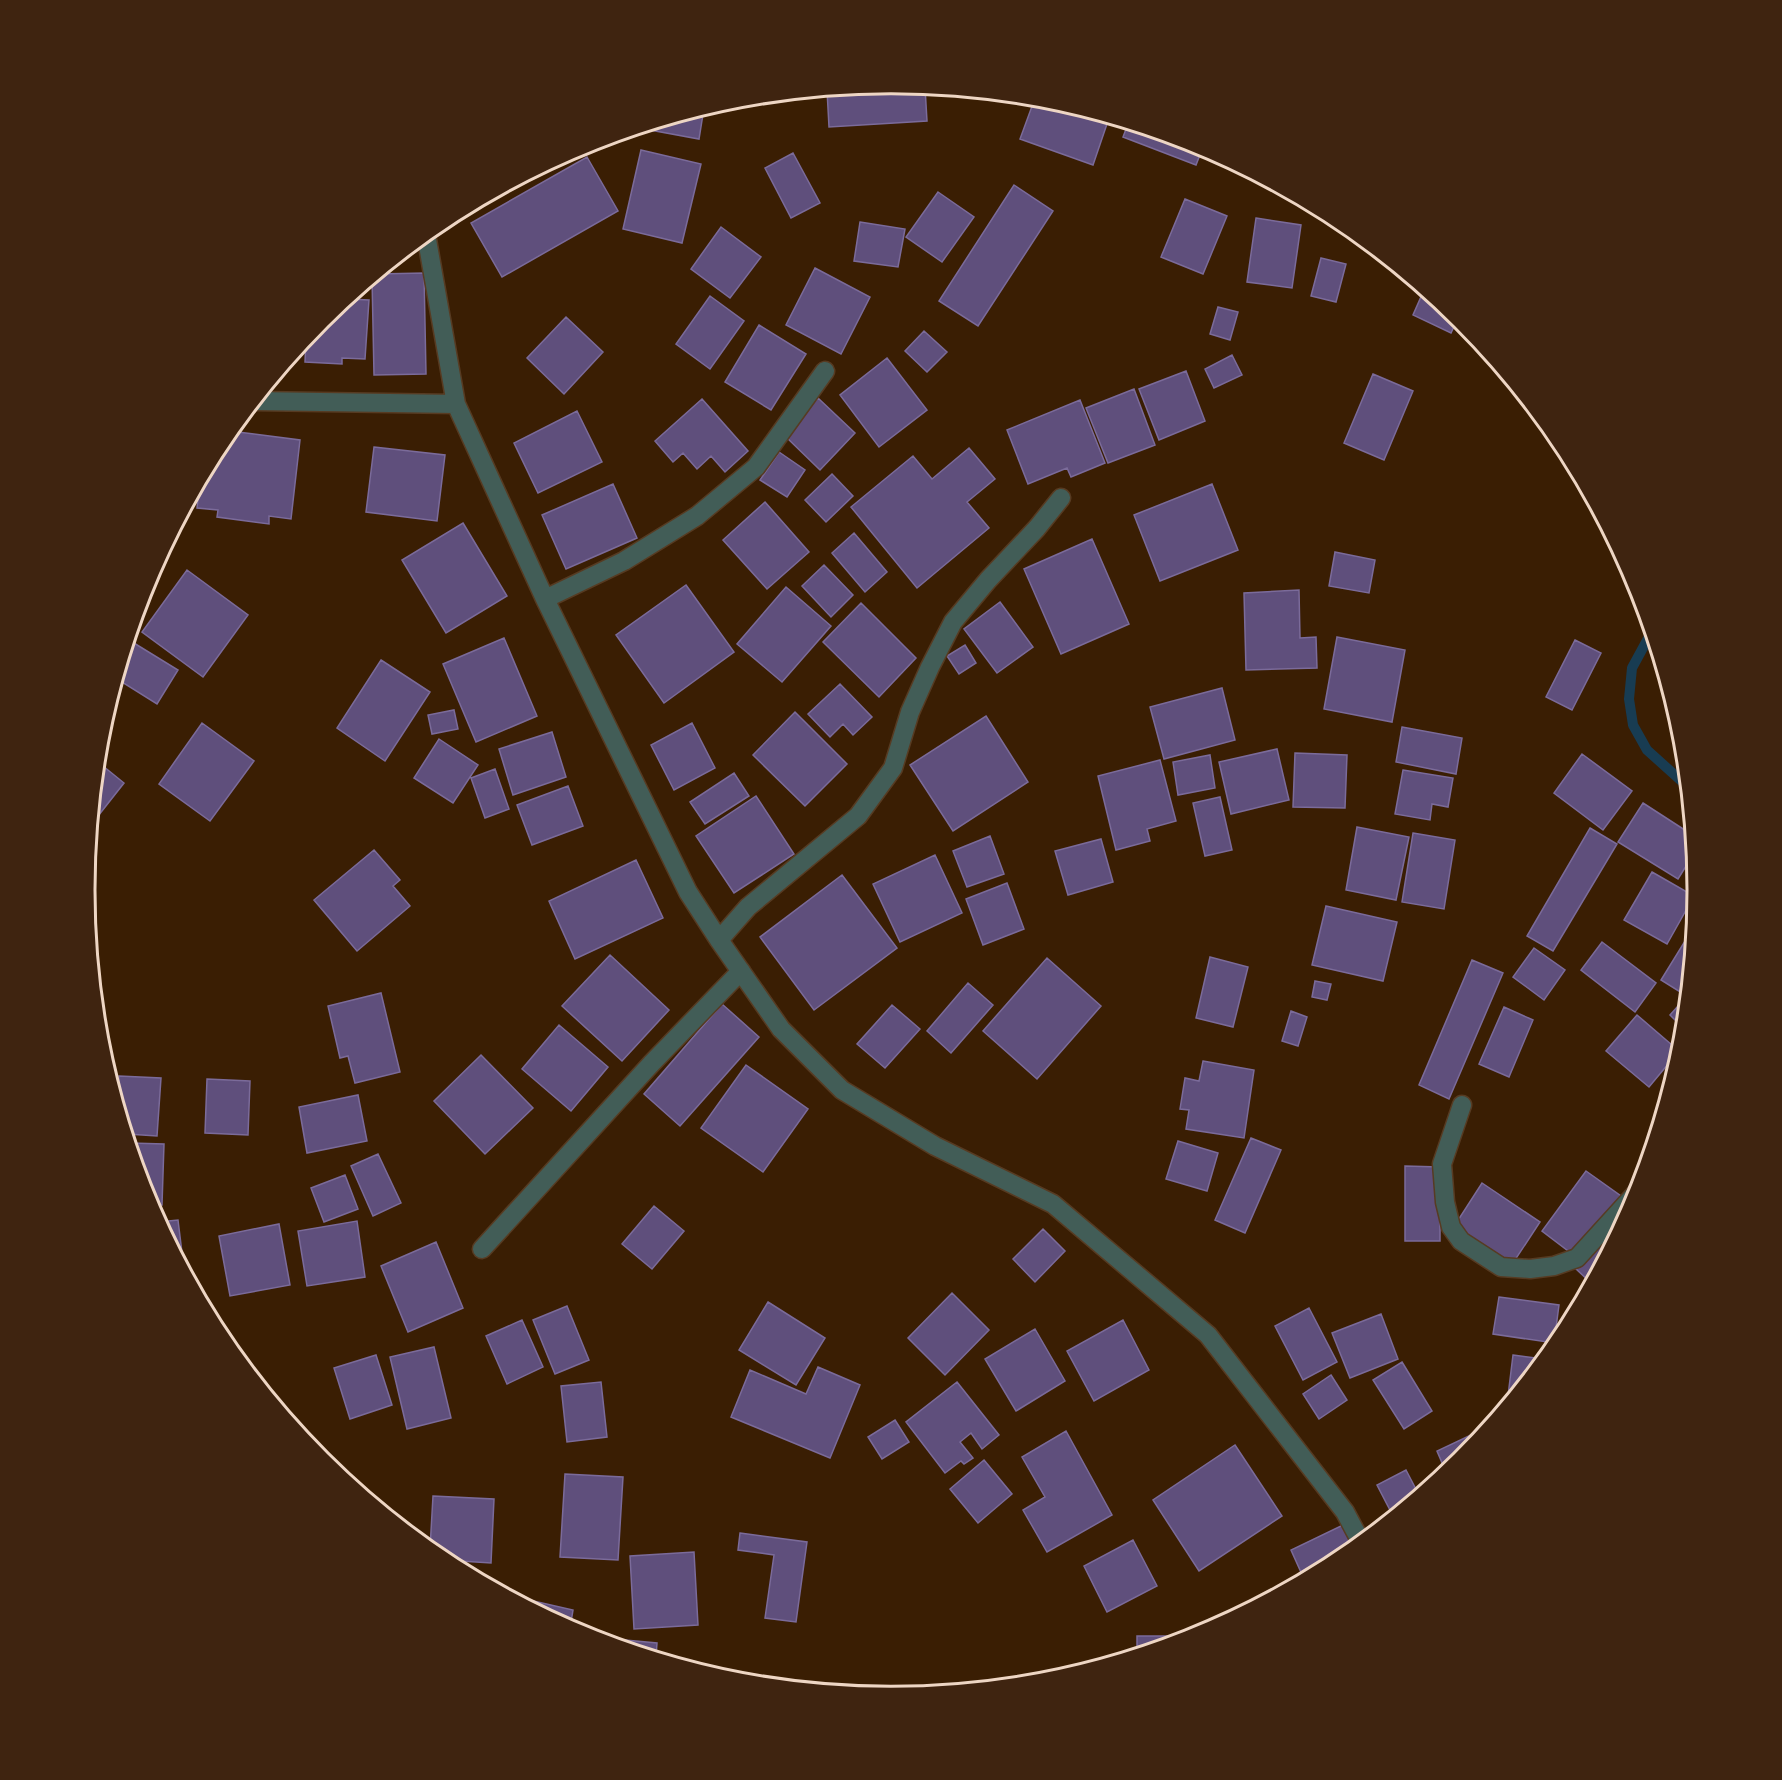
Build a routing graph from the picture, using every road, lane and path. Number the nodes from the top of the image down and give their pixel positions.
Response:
1 (428, 244) edge
2 (825, 371) dead end
3 (263, 402) edge
4 (456, 405) junction
5 (1061, 498) dead end
6 (545, 599) junction
7 (719, 940) junction
8 (741, 971) junction
9 (1462, 1106) dead end
10 (1616, 1216) edge
11 (482, 1249) dead end
12 (1357, 1534) edge

1 - 4 street
2 - 6 street
3 - 4 street
4 - 6 street
5 - 7 street
6 - 7 street
7 - 8 street
8 - 11 street
8 - 12 street
9 - 10 street

